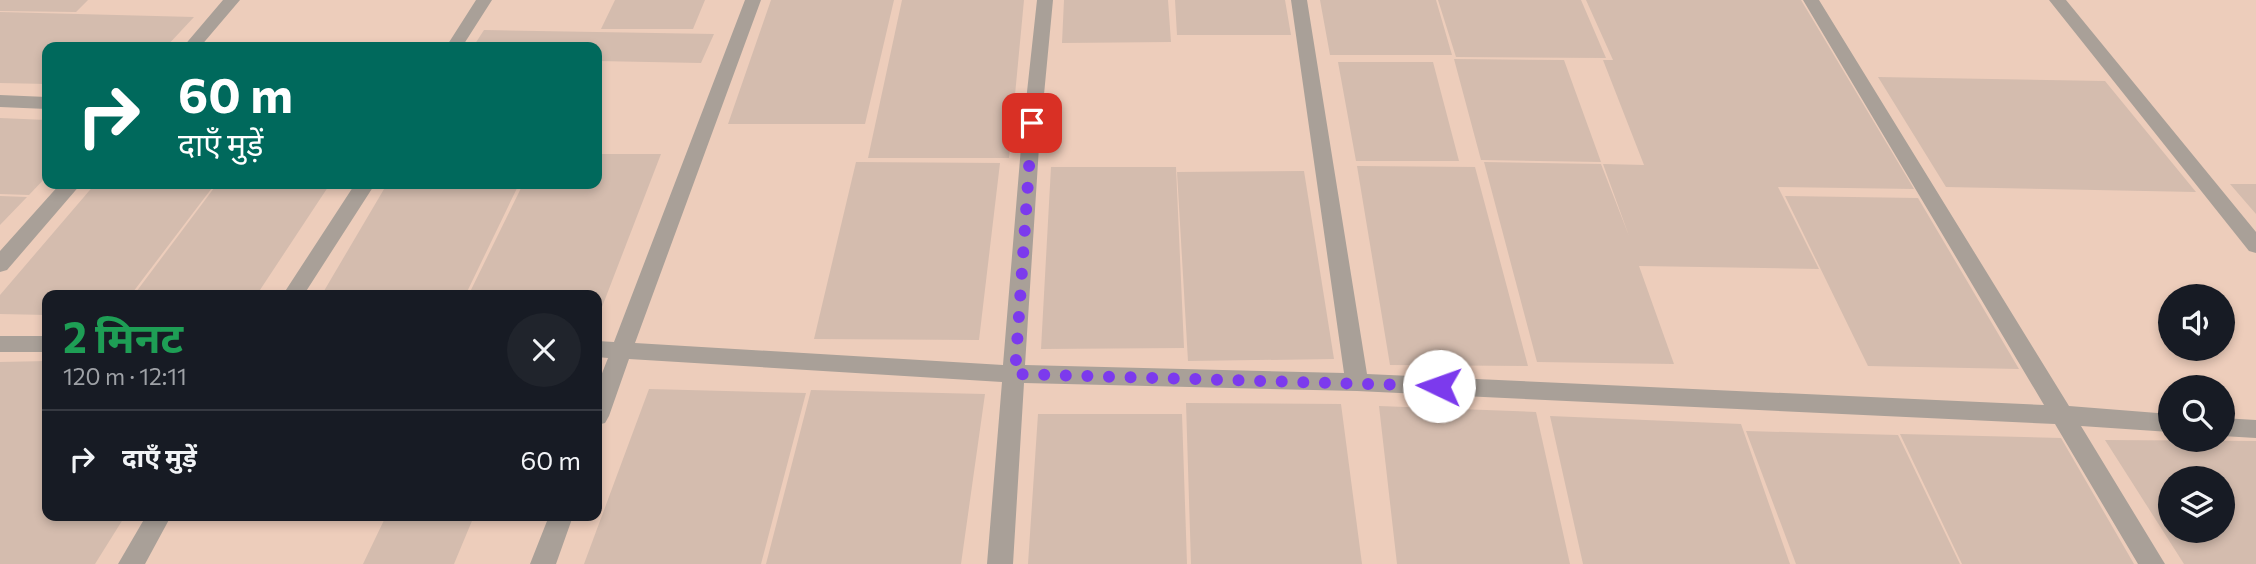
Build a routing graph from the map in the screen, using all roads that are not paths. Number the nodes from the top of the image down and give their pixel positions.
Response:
1 (232, 0) edge
2 (484, 0) edge
3 (752, 0) edge
4 (1045, 0) edge
5 (1299, 0) edge
6 (1811, 0) edge
7 (2057, 0) edge
8 (195, 42) edge
9 (457, 42) edge
10 (0, 101) edge
11 (42, 103) edge
12 (67, 189) edge
13 (362, 189) edge
14 (2256, 246) edge
15 (0, 265) edge
16 (296, 290) edge
17 (0, 344) edge
18 (42, 344) edge
19 (602, 349) edge
20 (621, 349) junction
21 (1015, 374) junction
22 (1357, 382) junction
23 (602, 402) edge
24 (2063, 415) junction
25 (2158, 422) edge
26 (2235, 428) edge
27 (2256, 429) edge
28 (156, 521) edge
29 (559, 521) edge
30 (131, 564) edge
31 (544, 564) edge
32 (1000, 564) edge
33 (2152, 564) edge

1 - 8 street
2 - 9 street
3 - 20 street
4 - 21 street
5 - 22 street
6 - 24 street
7 - 14 street
10 - 11 street
12 - 15 street
13 - 16 street
17 - 18 street
19 - 20 street
20 - 21 street
20 - 23 street
21 - 22 street
21 - 32 street
22 - 24 street
24 - 25 street
24 - 33 street
26 - 27 street
28 - 30 street
29 - 31 street

